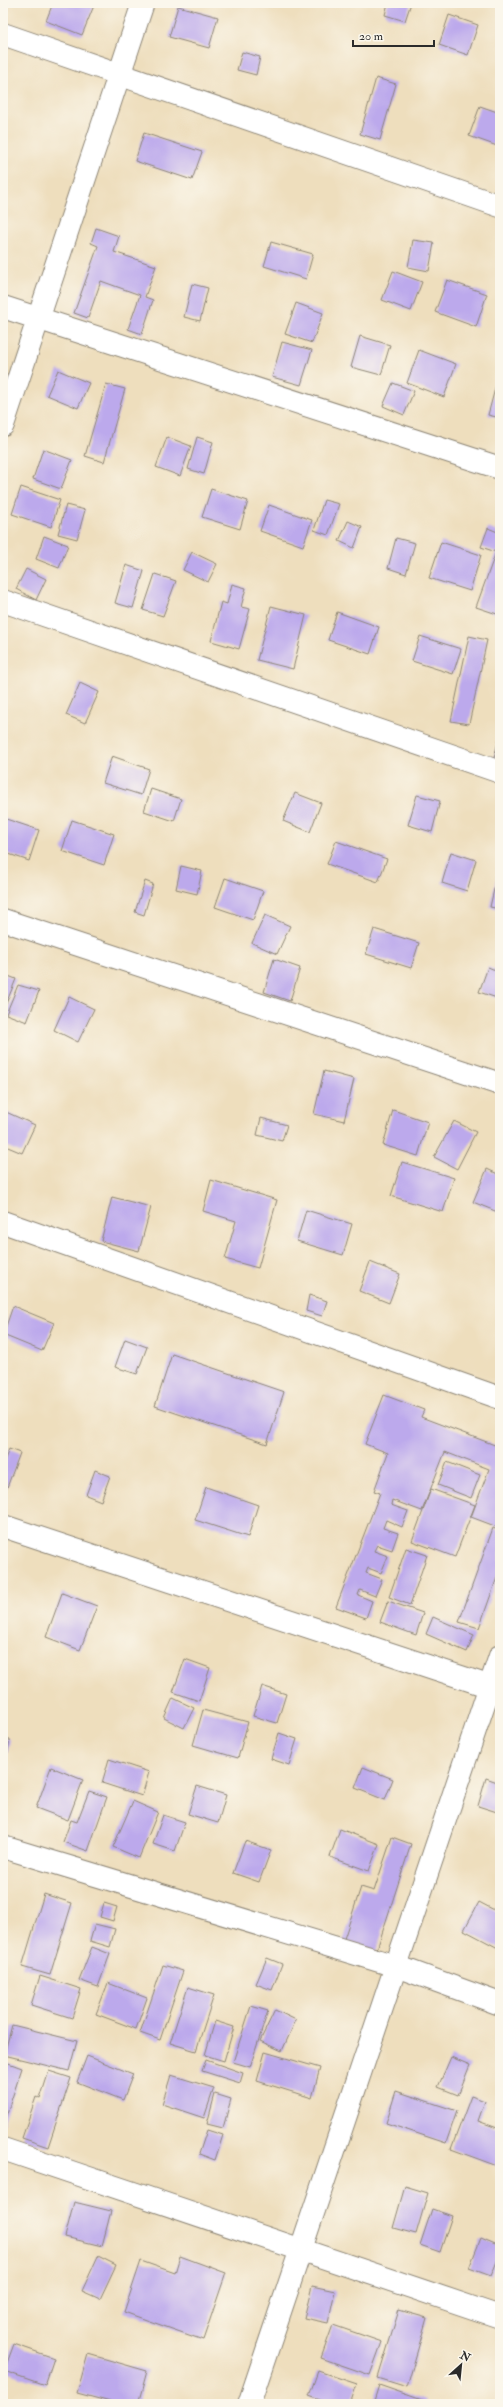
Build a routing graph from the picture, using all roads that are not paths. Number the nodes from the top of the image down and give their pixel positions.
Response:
1 (143, 3) edge
2 (3, 34) edge
3 (119, 75) junction
4 (500, 206) edge
5 (3, 307) edge
6 (38, 319) junction
7 (3, 425) edge
8 (500, 468) edge
9 (3, 601) edge
10 (500, 772) edge
11 (3, 920) edge
12 (500, 1084) edge
13 (3, 1222) edge
14 (500, 1398) edge
15 (3, 1526) edge
16 (500, 1656) edge
17 (495, 1688) edge
18 (3, 1847) edge
19 (396, 1966) junction
20 (500, 2004) edge
21 (3, 2149) edge
22 (300, 2251) junction
23 (500, 2317) edge
24 (249, 2404) edge

1 - 3 street
2 - 3 street
3 - 4 street
3 - 6 street
5 - 6 street
6 - 7 street
6 - 8 street
9 - 10 street
11 - 12 street
13 - 14 street
15 - 17 street
16 - 17 street
17 - 19 street
18 - 19 street
19 - 20 street
19 - 22 street
21 - 22 street
22 - 23 street
22 - 24 street

